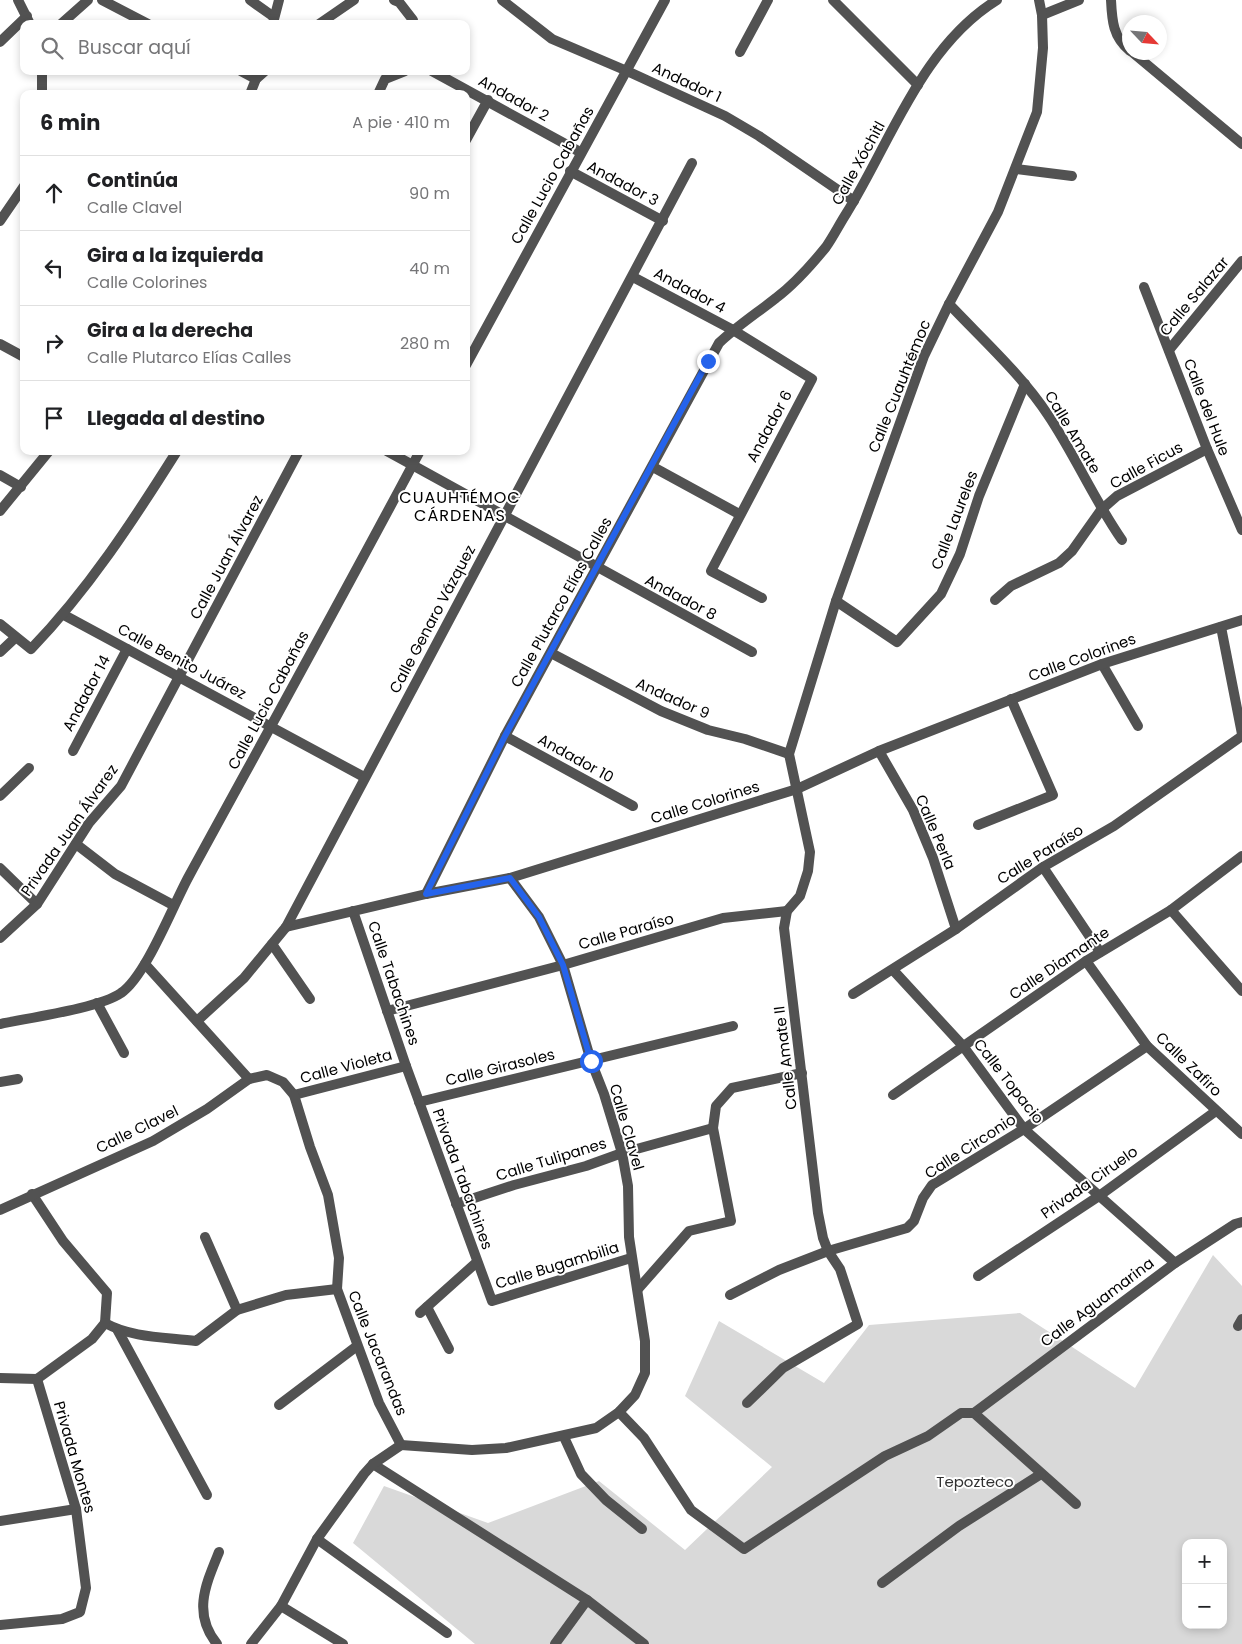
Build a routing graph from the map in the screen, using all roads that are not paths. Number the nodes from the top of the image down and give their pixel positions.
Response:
1 (18, 0) edge
2 (88, 0) edge
3 (102, 0) edge
4 (250, 0) edge
5 (279, 0) edge
6 (354, 0) edge
7 (394, 0) edge
8 (502, 0) edge
9 (768, 0) edge
10 (833, 0) edge
11 (997, 0) edge
12 (1039, 0) edge
13 (1079, 0) edge
14 (1111, 0) edge
15 (662, 1) edge
16 (1042, 15) junction
17 (28, 20) edge
18 (66, 20) edge
19 (139, 20) edge
20 (272, 20) edge
21 (273, 20) edge
22 (325, 20) edge
23 (413, 20) edge
24 (20, 26) edge
25 (0, 42) edge
26 (1122, 45) edge
27 (740, 52) dead end
28 (1141, 60) edge
29 (627, 70) junction
30 (42, 75) edge
31 (260, 75) edge
32 (395, 75) edge
33 (440, 75) edge
34 (918, 85) junction
35 (42, 90) edge
36 (252, 90) edge
37 (380, 90) edge
38 (469, 90) edge
39 (470, 91) edge
40 (488, 100) junction
41 (470, 133) edge
42 (1242, 144) edge
43 (580, 152) junction
44 (692, 163) dead end
45 (1016, 169) junction
46 (570, 171) junction
47 (1072, 176) dead end
48 (20, 192) edge
49 (854, 201) junction
50 (0, 221) edge
51 (663, 221) junction
52 (1242, 261) edge
53 (633, 277) junction
54 (1144, 287) dead end
55 (949, 304) junction
56 (733, 330) junction
57 (0, 344) edge
58 (1169, 350) junction
59 (20, 355) edge
60 (470, 358) edge
61 (1025, 384) junction
62 (1207, 449) junction
63 (46, 455) edge
64 (174, 455) edge
65 (297, 455) edge
66 (394, 455) edge
67 (418, 455) edge
68 (413, 466) junction
69 (652, 467) junction
70 (0, 475) edge
71 (21, 487) junction
72 (1242, 501) edge
73 (1232, 506) junction
74 (1101, 510) junction
75 (0, 511) edge
76 (739, 514) junction
77 (504, 517) junction
78 (1242, 530) edge
79 (1122, 540) dead end
80 (596, 568) junction
81 (762, 598) dead end
82 (995, 600) dead end
83 (836, 601) junction
84 (64, 615) junction
85 (1242, 620) edge
86 (0, 624) edge
87 (1221, 627) junction
88 (15, 638) junction
89 (127, 648) junction
90 (0, 652) edge
91 (752, 652) dead end
92 (551, 654) junction
93 (1102, 664) junction
94 (180, 677) junction
95 (1011, 699) junction
96 (1138, 726) dead end
97 (272, 727) junction
98 (1242, 735) edge
99 (505, 736) junction
100 (72, 751) dead end
101 (879, 751) junction
102 (789, 754) junction
103 (29, 768) dead end
104 (364, 777) junction
105 (797, 789) junction
106 (0, 796) edge
107 (633, 806) dead end
108 (978, 824) dead end
109 (76, 844) junction
110 (1242, 856) edge
111 (1043, 867) junction
112 (0, 868) edge
113 (510, 878) junction
114 (426, 894) junction
115 (37, 904) junction
116 (173, 905) junction
117 (353, 910) junction
118 (1171, 910) junction
119 (787, 911) junction
120 (286, 926) junction
121 (956, 929) junction
122 (0, 938) edge
123 (272, 944) junction
124 (1100, 952) junction
125 (1086, 961) junction
126 (145, 964) junction
127 (563, 965) junction
128 (893, 970) junction
129 (1242, 991) edge
130 (853, 994) dead end
131 (310, 999) dead end
132 (97, 1003) junction
133 (387, 1011) junction
134 (197, 1021) junction
135 (0, 1024) edge
136 (732, 1026) dead end
137 (963, 1046) junction
138 (1147, 1046) junction
139 (124, 1052) dead end
140 (591, 1061) junction
141 (406, 1066) junction
142 (802, 1073) junction
143 (18, 1079) dead end
144 (249, 1079) junction
145 (0, 1082) edge
146 (294, 1095) junction
147 (893, 1095) dead end
148 (419, 1102) junction
149 (1216, 1111) junction
150 (713, 1128) junction
151 (1024, 1129) junction
152 (1242, 1134) edge
153 (622, 1153) junction
154 (32, 1194) junction
155 (1099, 1196) junction
156 (456, 1204) junction
157 (0, 1210) edge
158 (1242, 1222) edge
159 (205, 1237) dead end
160 (828, 1251) junction
161 (632, 1258) junction
162 (477, 1262) junction
163 (1175, 1262) junction
164 (978, 1276) dead end
165 (337, 1289) junction
166 (638, 1289) junction
167 (730, 1295) dead end
168 (492, 1301) joint
169 (237, 1310) junction
170 (105, 1323) junction
171 (117, 1329) junction
172 (357, 1346) junction
173 (448, 1349) dead end
174 (0, 1378) edge
175 (37, 1379) junction
176 (747, 1403) dead end
177 (279, 1406) dead end
178 (619, 1412) junction
179 (974, 1413) junction
180 (564, 1437) junction
181 (401, 1445) junction
182 (373, 1464) junction
183 (1042, 1474) junction
184 (207, 1495) dead end
185 (1076, 1504) dead end
186 (76, 1509) junction
187 (0, 1521) edge
188 (642, 1529) dead end
189 (317, 1540) junction
190 (219, 1552) dead end
191 (882, 1583) dead end
192 (587, 1600) junction
193 (282, 1606) junction
194 (0, 1625) edge
195 (447, 1633) dead end
196 (217, 1644) edge
197 (251, 1644) edge
198 (343, 1644) edge
199 (555, 1644) edge
200 (644, 1644) edge

1 - 17 street
2 - 18 street
3 - 19 street
4 - 20 street
5 - 21 street
6 - 22 street
7 - 23 street
8 - 29 street, Andador 1
9 - 27 street
10 - 34 street
11 - 34 street, Calle Xóchitl
12 - 16 street, Calle Cuauhtémoc
13 - 16 street
14 - 26 street
15 - 29 street, Calle Lucio Cabañas
16 - 45 street, Calle Cuauhtémoc
24 - 25 street
28 - 42 street
29 - 43 street, Calle Lucio Cabañas
29 - 49 street, Andador 1
30 - 35 street
31 - 36 street
32 - 37 street
33 - 38 street, Andador 2
34 - 49 street, Calle Xóchitl
39 - 40 street, Andador 2
40 - 41 street
40 - 43 street, Andador 2
43 - 46 street, Calle Lucio Cabañas
44 - 51 street, Calle Genaro Vázquez
45 - 47 street
45 - 55 street, Calle Cuauhtémoc
46 - 51 street, Andador 3
46 - 60 street, Calle Lucio Cabañas
48 - 50 street
49 - 56 street, Calle Xóchitl
51 - 53 street, Calle Genaro Vázquez
52 - 58 street, Calle Salazar
53 - 56 street, Andador 4
53 - 77 street, Calle Genaro Vázquez
54 - 58 street, Calle del Hule
55 - 61 street, Calle Amate
55 - 83 street, Calle Cuauhtémoc
56 - 69 street, Calle Plutarco Elías Calles
56 - 76 street, Andador 6
57 - 59 street
58 - 62 street, Calle del Hule
61 - 74 street, Calle Amate
61 - 83 street, Calle Laureles
62 - 73 street, Calle del Hule
62 - 74 street, Calle Ficus
63 - 71 street
64 - 84 street
65 - 94 street, Calle Juan Álvarez
66 - 68 street, Andador 8
67 - 68 street, Calle Lucio Cabañas
68 - 77 street, Andador 8
68 - 97 street, Calle Lucio Cabañas
69 - 76 street
69 - 80 street, Calle Plutarco Elías Calles
70 - 71 street
71 - 75 street
72 - 73 street
73 - 78 street, Calle del Hule
74 - 79 street, Calle Amate
74 - 82 street, Calle Ficus
76 - 81 street, Andador 6
77 - 80 street, Andador 8
77 - 104 street, Calle Genaro Vázquez
80 - 91 street, Andador 8
80 - 92 street, Calle Plutarco Elías Calles
83 - 102 street, Calle Cuauhtémoc
84 - 88 street
84 - 89 street, Calle Benito Juárez
85 - 87 street, Calle Colorines
86 - 88 street
87 - 93 street, Calle Colorines
87 - 98 street
88 - 90 street
89 - 94 street, Calle Benito Juárez
89 - 100 street, Andador 14
92 - 99 street, Calle Plutarco Elías Calles
92 - 102 street, Andador 9
93 - 95 street, Calle Colorines
93 - 96 street
94 - 97 street, Calle Benito Juárez
94 - 109 street, Privada Juan Álvarez
95 - 101 street, Calle Colorines
95 - 108 street
97 - 104 street, Calle Benito Juárez
97 - 116 street, Calle Lucio Cabañas
98 - 111 street, Calle Paraíso
99 - 107 street, Andador 10
99 - 114 street, Calle Plutarco Elías Calles
101 - 105 street, Calle Colorines
101 - 121 street, Calle Perla
102 - 105 street, Calle Cuauhtémoc
103 - 106 street
104 - 120 street, Calle Genaro Vázquez
105 - 113 street, Calle Colorines
105 - 119 street
109 - 115 street, Privada Juan Álvarez
109 - 116 street
110 - 118 street, Calle Diamante
111 - 121 street, Calle Paraíso
111 - 124 street
112 - 115 street
113 - 114 street, Calle Colorines
113 - 127 street, Calle Clavel
114 - 117 street, Calle Colorines
115 - 122 street, Privada Juan Álvarez
116 - 126 street, Calle Lucio Cabañas
117 - 120 street, Calle Colorines
117 - 133 street, Calle Tabachines
118 - 124 street, Calle Diamante
118 - 129 street
119 - 127 street, Calle Paraíso
119 - 142 street, Calle Amate II
120 - 123 street
121 - 128 street, Calle Paraíso
123 - 131 street
123 - 134 street
124 - 125 street, Calle Diamante
125 - 137 street, Calle Diamante
125 - 138 street, Calle Zafiro
126 - 132 street, Calle Lucio Cabañas
126 - 134 street
127 - 133 street, Calle Paraíso
127 - 140 street, Calle Clavel
128 - 130 street, Calle Paraíso
128 - 137 street, Calle Topacio
132 - 135 street, Calle Lucio Cabañas
132 - 139 street
133 - 141 street, Calle Tabachines
134 - 144 street
136 - 140 street, Calle Girasoles
137 - 147 street, Calle Diamante
137 - 151 street, Calle Topacio
138 - 149 street, Calle Zafiro
138 - 151 street, Calle Circonio
140 - 148 street, Calle Girasoles
140 - 153 street, Calle Clavel
141 - 146 street, Calle Violeta
141 - 148 street, Privada Tabachines
142 - 150 street
142 - 160 street, Calle Amate II
143 - 145 street
144 - 146 street
144 - 154 street, Calle Clavel
146 - 165 street, Calle Jacarandas
148 - 156 street, Privada Tabachines
149 - 152 street, Calle Zafiro
149 - 155 street, Privada Ciruelo
150 - 153 street, Calle Tulipanes
150 - 166 street
151 - 155 street, Calle Topacio
151 - 160 street, Calle Circonio
153 - 156 street, Calle Tulipanes
153 - 161 street, Calle Clavel
154 - 157 street, Calle Clavel
154 - 170 street
155 - 163 street, Calle Topacio
155 - 164 street, Privada Ciruelo
156 - 162 street, Privada Tabachines
158 - 163 street, Calle Aguamarina
159 - 169 street
160 - 167 street, Calle Circonio
160 - 176 street, Calle Amate II
161 - 166 street, Calle Clavel
161 - 168 street, Calle Bugambilia
162 - 168 street, Privada Tabachines
162 - 173 street
163 - 179 street, Calle Aguamarina
165 - 169 street
165 - 172 street, Calle Jacarandas
166 - 178 street, Calle Clavel
169 - 171 street
170 - 171 street
170 - 175 street
171 - 184 street
172 - 177 street
172 - 181 street, Calle Jacarandas
174 - 175 street
175 - 186 street, Privada Montes
178 - 179 street, Calle Aguamarina
178 - 180 street
179 - 183 street
180 - 181 street
180 - 188 street
181 - 182 street
182 - 189 street
182 - 192 street
183 - 185 street
183 - 191 street
186 - 187 street
186 - 194 street, Privada Montes
189 - 193 street
189 - 195 street
190 - 196 street
192 - 199 street
192 - 200 street
193 - 197 street
193 - 198 street

